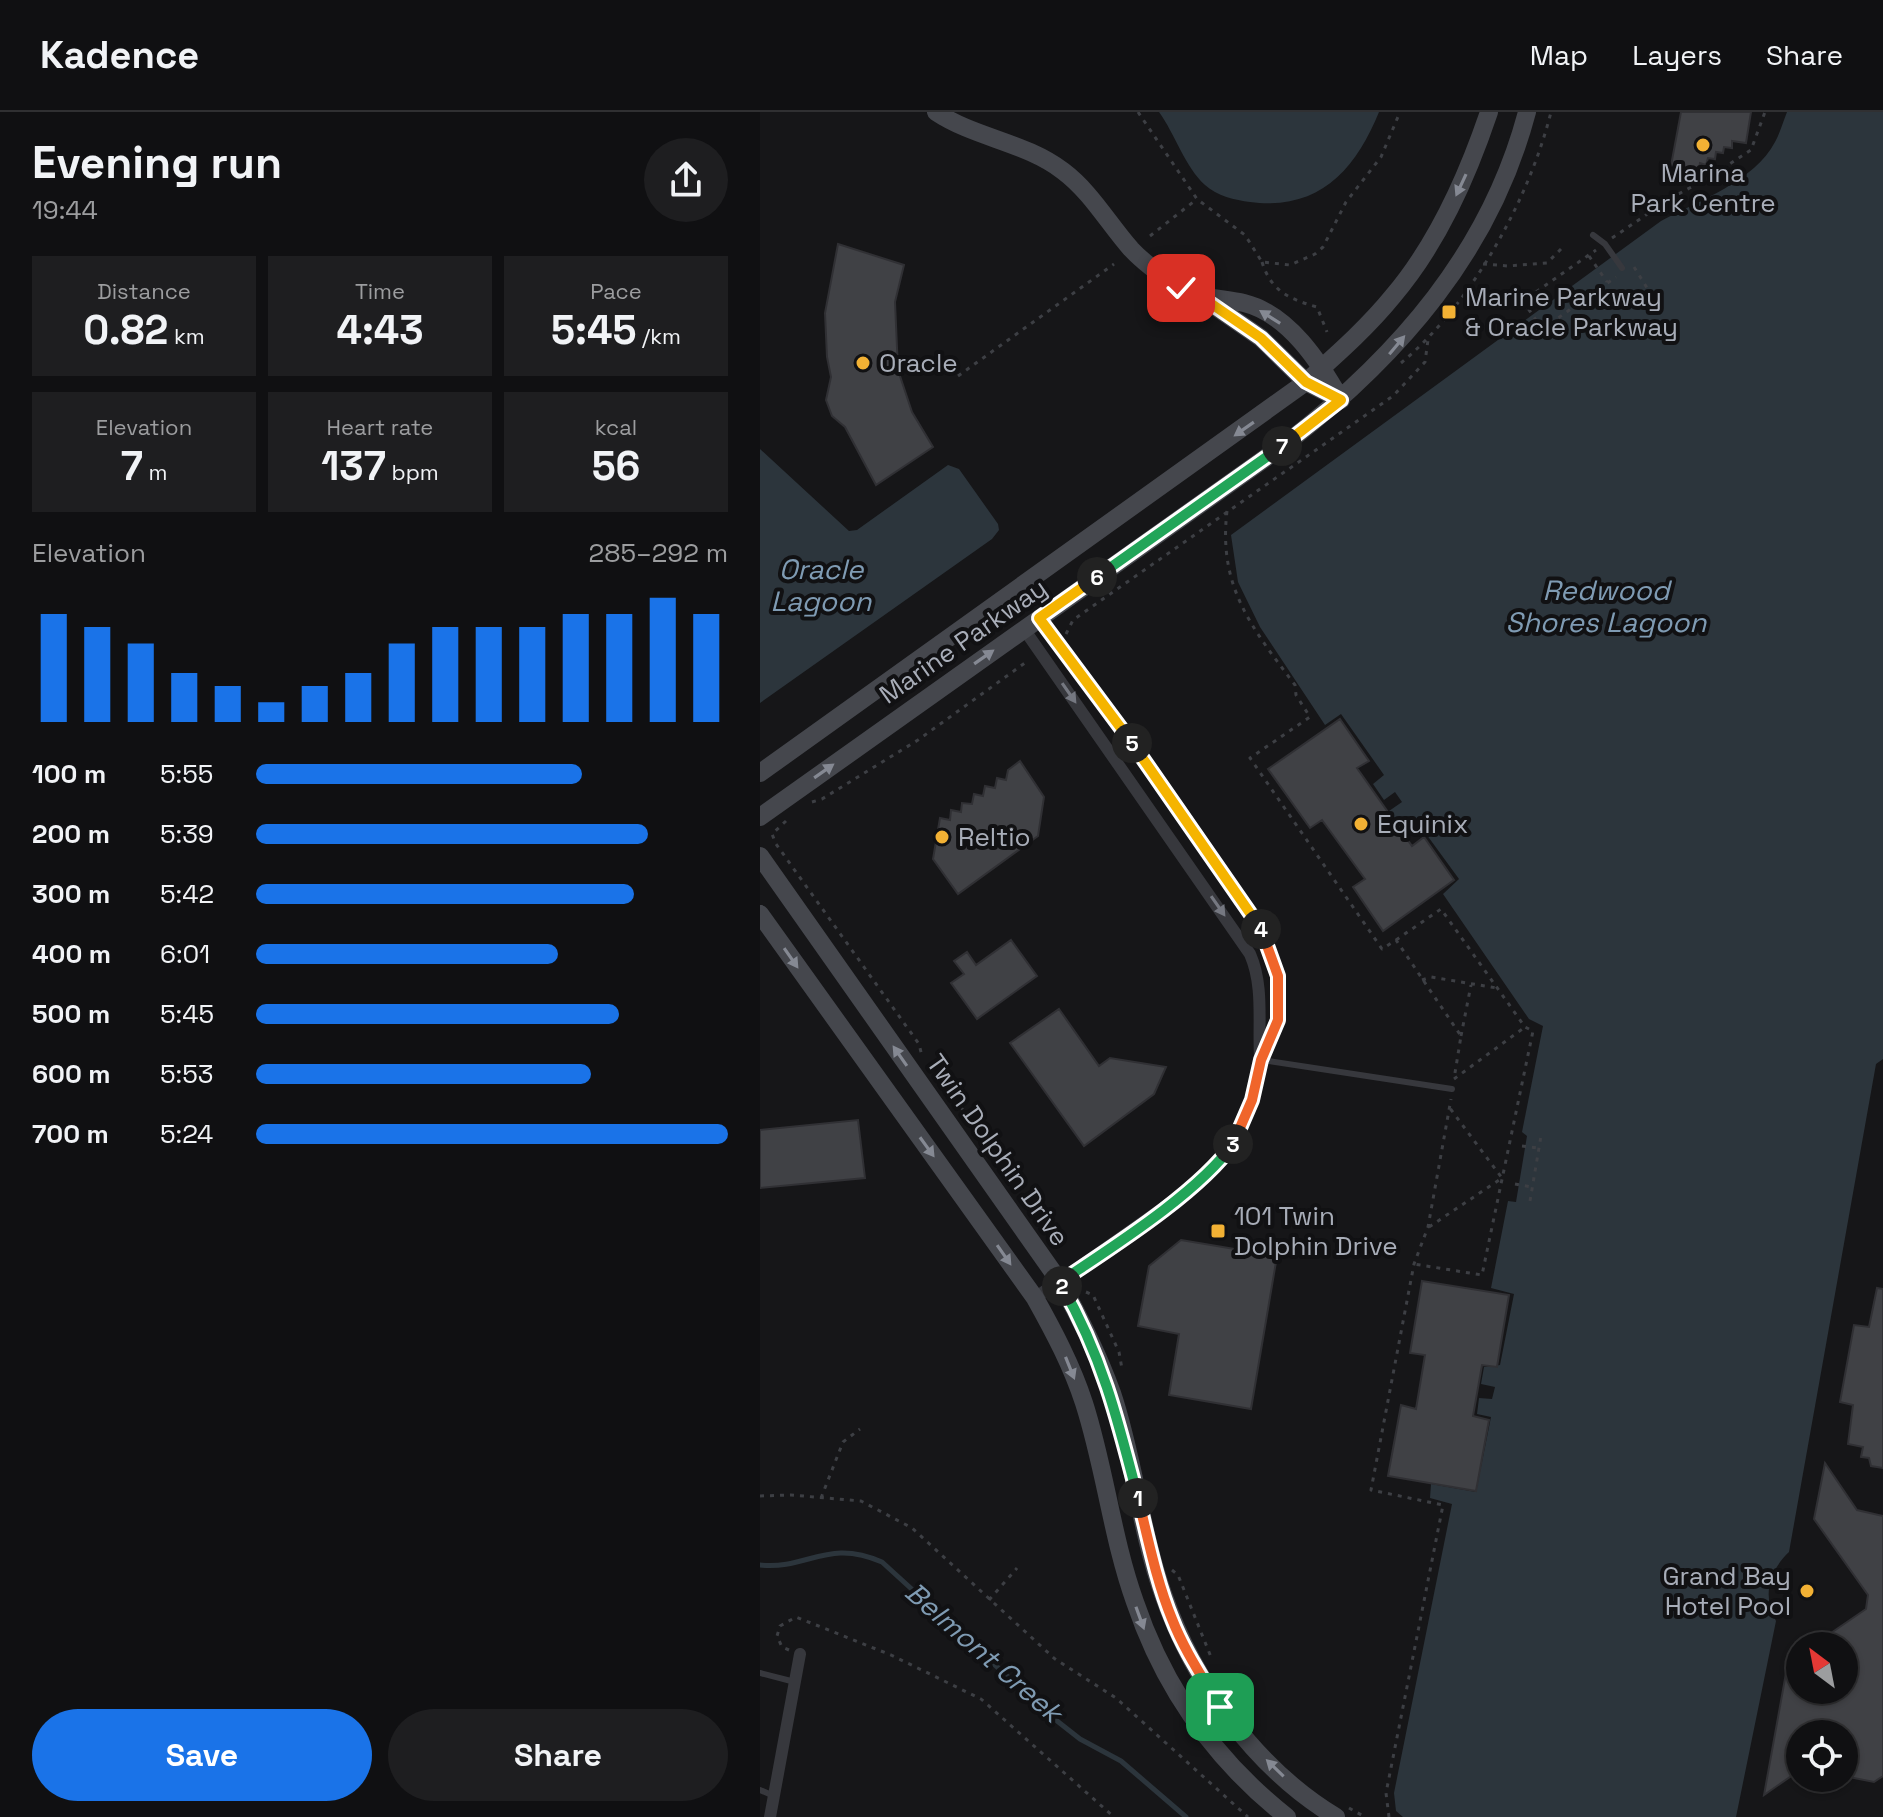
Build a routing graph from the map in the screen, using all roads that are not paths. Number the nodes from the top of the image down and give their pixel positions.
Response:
1 (936, 112) edge
2 (1489, 112) edge
3 (1527, 112) edge
4 (1593, 235) dead end
5 (1622, 268) dead end
6 (1200, 296) junction
7 (1323, 367) junction
8 (1306, 382) junction
9 (1341, 400) junction
10 (1039, 618) junction
11 (1024, 629) junction
12 (760, 773) edge
13 (760, 817) edge
14 (760, 856) edge
15 (760, 914) edge
16 (1261, 1060) junction
17 (1452, 1089) road end
18 (1060, 1282) junction
19 (1035, 1298) junction
20 (800, 1654) road end
21 (760, 1673) edge
22 (795, 1682) junction
23 (760, 1790) edge
24 (774, 1796) junction
25 (1339, 1810) edge
26 (770, 1817) edge
27 (1287, 1817) edge

1 - 6 main road
2 -> 7 main road, Marine Parkway
9 -> 3 main road, Marine Parkway
4 - 5 lane
7 -> 6 main road
6 - 8 main road
7 - 8 main road, Marine Parkway
7 - 9 main road
8 - 9 main road
8 -> 12 main road, Marine Parkway
9 - 10 main road, Marine Parkway
10 - 11 main road, Marine Parkway
10 - 16 street
13 -> 11 main road, Marine Parkway
11 -> 16 street
18 -> 14 main road, Twin Dolphin Drive
15 -> 19 main road
16 - 17 lane
16 - 18 street
18 - 19 street
25 -> 18 main road, Twin Dolphin Drive
19 -> 27 main road
20 - 22 street
21 - 22 lane
22 - 24 street
23 - 24 lane
24 - 26 street

